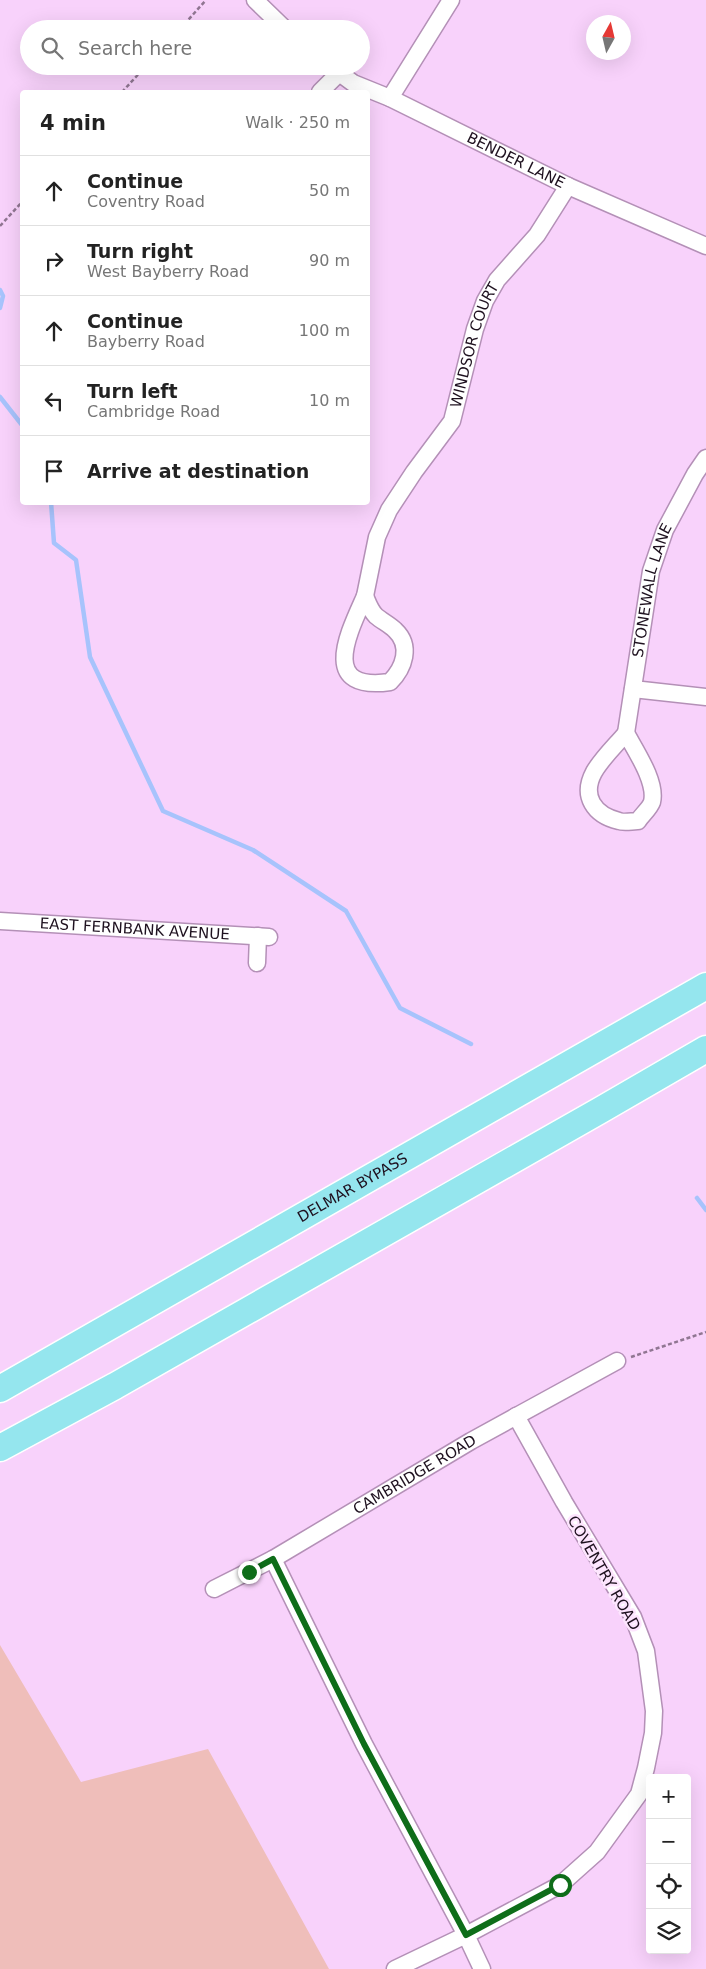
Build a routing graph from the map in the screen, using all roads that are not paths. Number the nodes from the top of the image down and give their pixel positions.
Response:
1 (255, 0) edge
2 (451, 0) edge
3 (276, 20) edge
4 (331, 75) edge
5 (341, 75) edge
6 (321, 90) edge
7 (370, 90) edge
8 (370, 90) edge
9 (390, 98) junction
10 (568, 186) junction
11 (706, 246) edge
12 (706, 458) edge
13 (364, 596) junction
14 (633, 689) junction
15 (706, 697) edge
16 (626, 733) junction
17 (0, 921) edge
18 (257, 963) dead end
19 (706, 986) edge
20 (706, 1048) edge
21 (617, 1361) road end
22 (0, 1389) edge
23 (516, 1416) junction
24 (0, 1448) edge
25 (273, 1559) junction
26 (214, 1589) dead end
27 (466, 1935) junction
28 (395, 1969) edge
29 (482, 1969) edge

1 - 3 street
2 - 9 street
4 - 6 street
5 - 7 street, BENDER LANE
8 - 9 street, BENDER LANE
9 - 10 street, BENDER LANE
10 - 11 street, BENDER LANE
10 - 13 street, WINDSOR COURT
12 - 14 street, STONEWALL LANE
13 - 13 street, WINDSOR COURT
14 - 15 street
14 - 16 street, STONEWALL LANE
16 - 16 street
17 - 18 street, EAST FERNBANK AVENUE
19 - 22 main road, DELMAR BYPASS
20 - 24 main road
21 - 23 street, CAMBRIDGE ROAD
23 - 25 street, CAMBRIDGE ROAD
23 - 27 street, COVENTRY ROAD
25 - 26 street, CAMBRIDGE ROAD
25 - 27 street
27 - 28 street, COVENTRY ROAD
27 - 29 street

